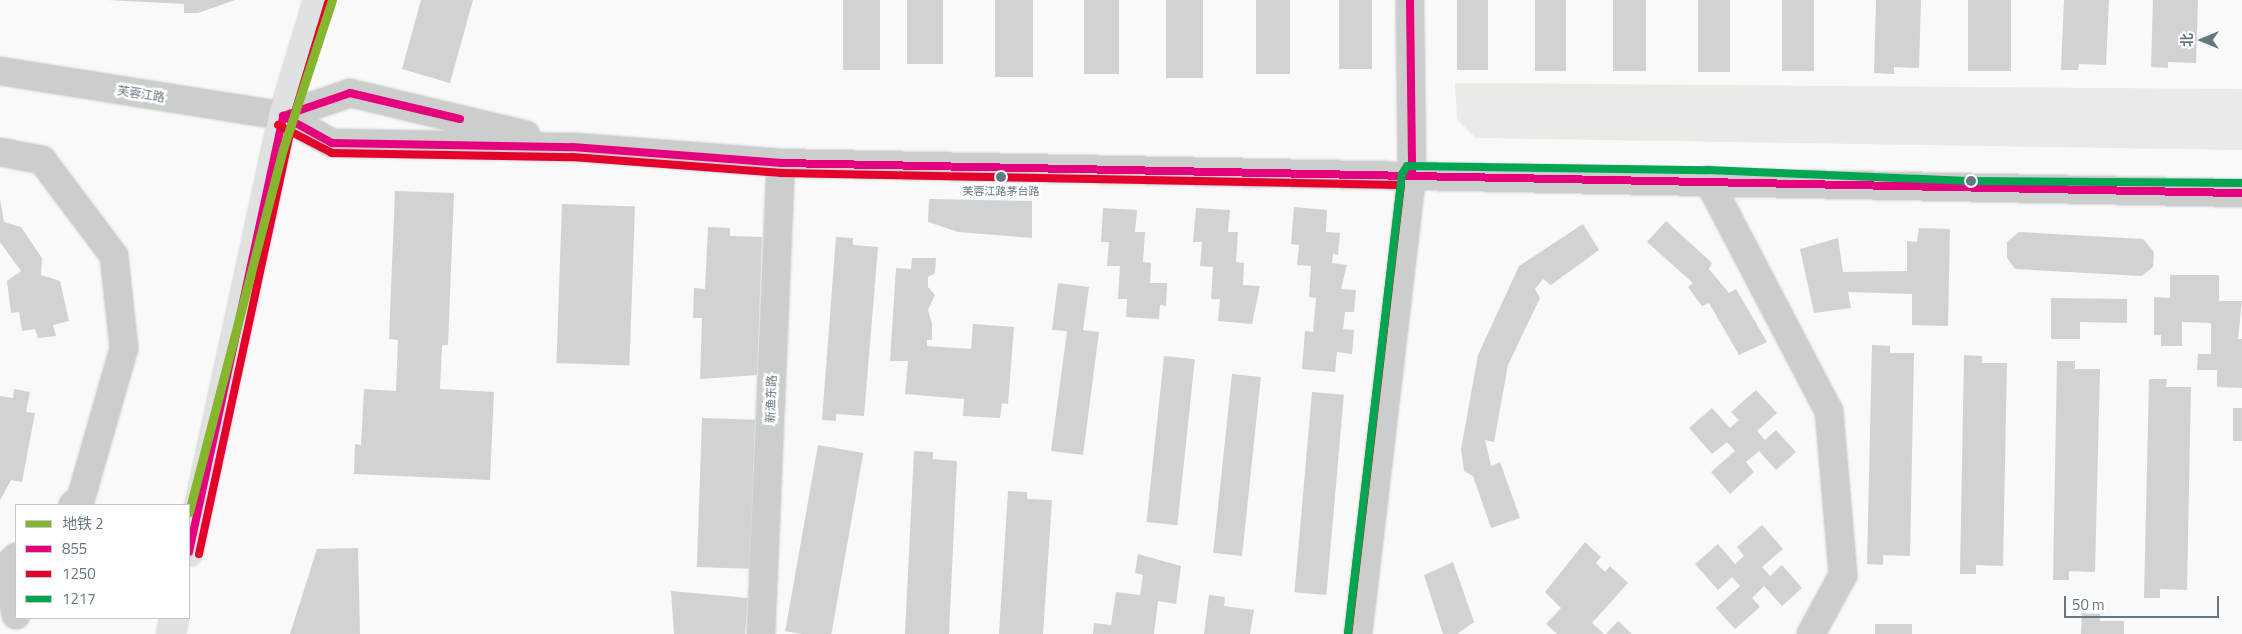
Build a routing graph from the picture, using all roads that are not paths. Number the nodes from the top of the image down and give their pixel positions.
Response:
1 (318, 0) edge
2 (1410, 0) edge
3 (0, 71) edge
4 (283, 116) junction
5 (573, 147) junction
6 (0, 152) edge
7 (781, 163) junction
8 (1412, 175) junction
9 (1708, 180) junction
10 (2242, 193) edge
11 (75, 504) edge
12 (190, 547) edge
13 (15, 558) edge
14 (15, 607) edge
15 (18, 619) edge
16 (174, 619) edge
17 (20, 634) edge
18 (171, 634) edge
19 (761, 634) edge
20 (1358, 634) edge
21 (1811, 634) edge

1 - 4 main road
2 - 8 street
3 - 4 street, 芙蓉江路
4 - 5 street, 芙蓉江路
4 - 5 street, 芙蓉江路
4 - 12 main road
5 - 7 street, 芙蓉江路
6 - 11 street
7 - 8 street, 芙蓉江路
7 - 19 street, 新渔东路
8 - 9 street, 芙蓉江路
8 - 20 street
9 - 10 street, 芙蓉江路
9 - 21 street
13 - 14 street
15 - 17 street
16 - 18 main road

